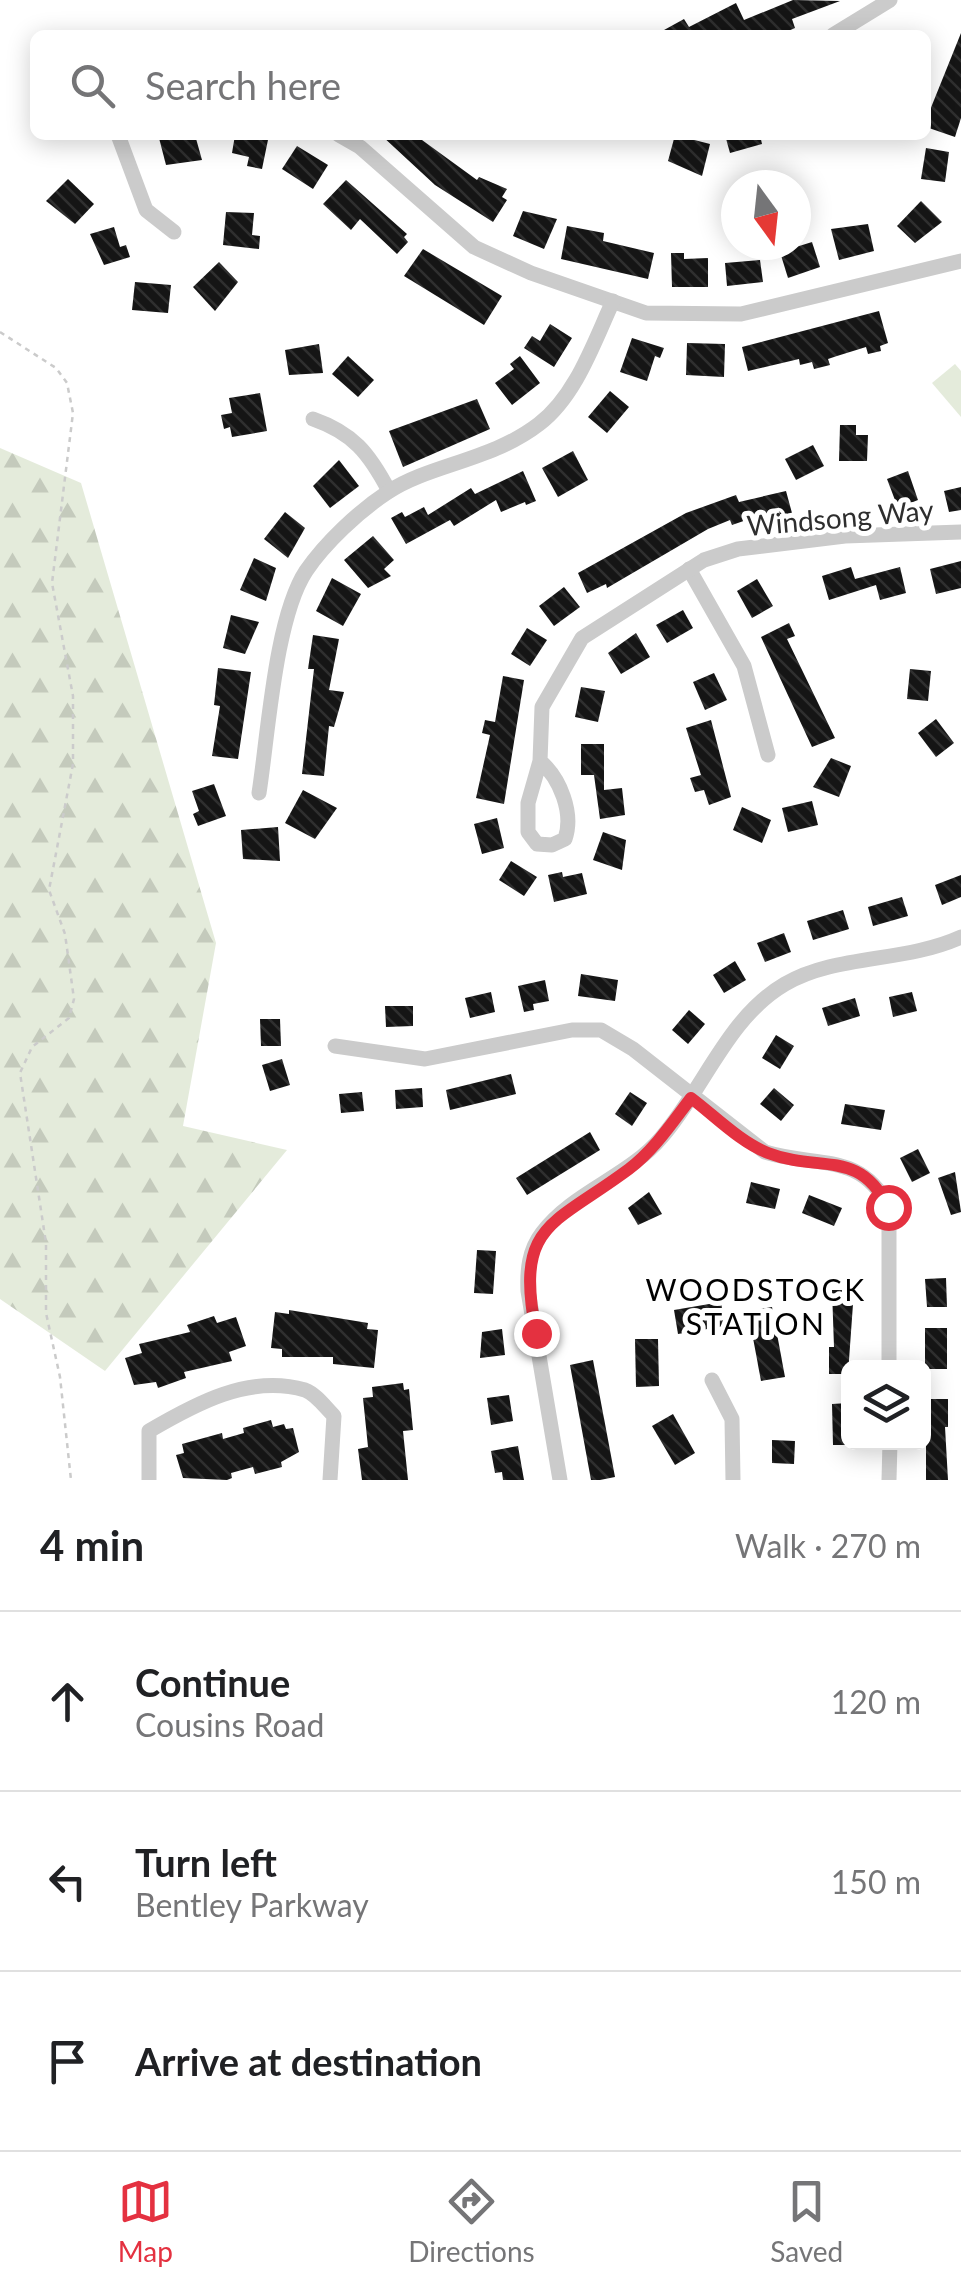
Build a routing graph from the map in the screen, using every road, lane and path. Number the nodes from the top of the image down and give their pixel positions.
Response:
1 (890, 0) edge
2 (840, 30) edge
3 (120, 140) edge
4 (347, 140) edge
5 (174, 232) dead end
6 (961, 261) edge
7 (613, 302) junction
8 (0, 332) edge
9 (312, 419) dead end
10 (389, 491) junction
11 (961, 532) edge
12 (689, 569) junction
13 (768, 755) dead end
14 (540, 761) junction
15 (259, 793) dead end
16 (961, 936) edge
17 (335, 1046) dead end
18 (691, 1098) junction
19 (889, 1360) edge
20 (712, 1380) dead end
21 (890, 1450) edge
22 (71, 1480) edge
23 (149, 1480) edge
24 (330, 1480) edge
25 (560, 1480) edge
26 (733, 1480) edge
27 (890, 1480) edge

1 - 2 street
3 - 5 street
4 - 7 street
6 - 7 street
7 - 10 street
8 - 22 path
9 - 10 street
10 - 15 street
11 - 12 street, Windsong Way
12 - 13 street
12 - 14 street, Windsong Way
14 - 14 street, Windsong Way
16 - 18 street
17 - 18 street
18 - 19 street
18 - 25 street
20 - 26 street
21 - 27 street
23 - 24 street

